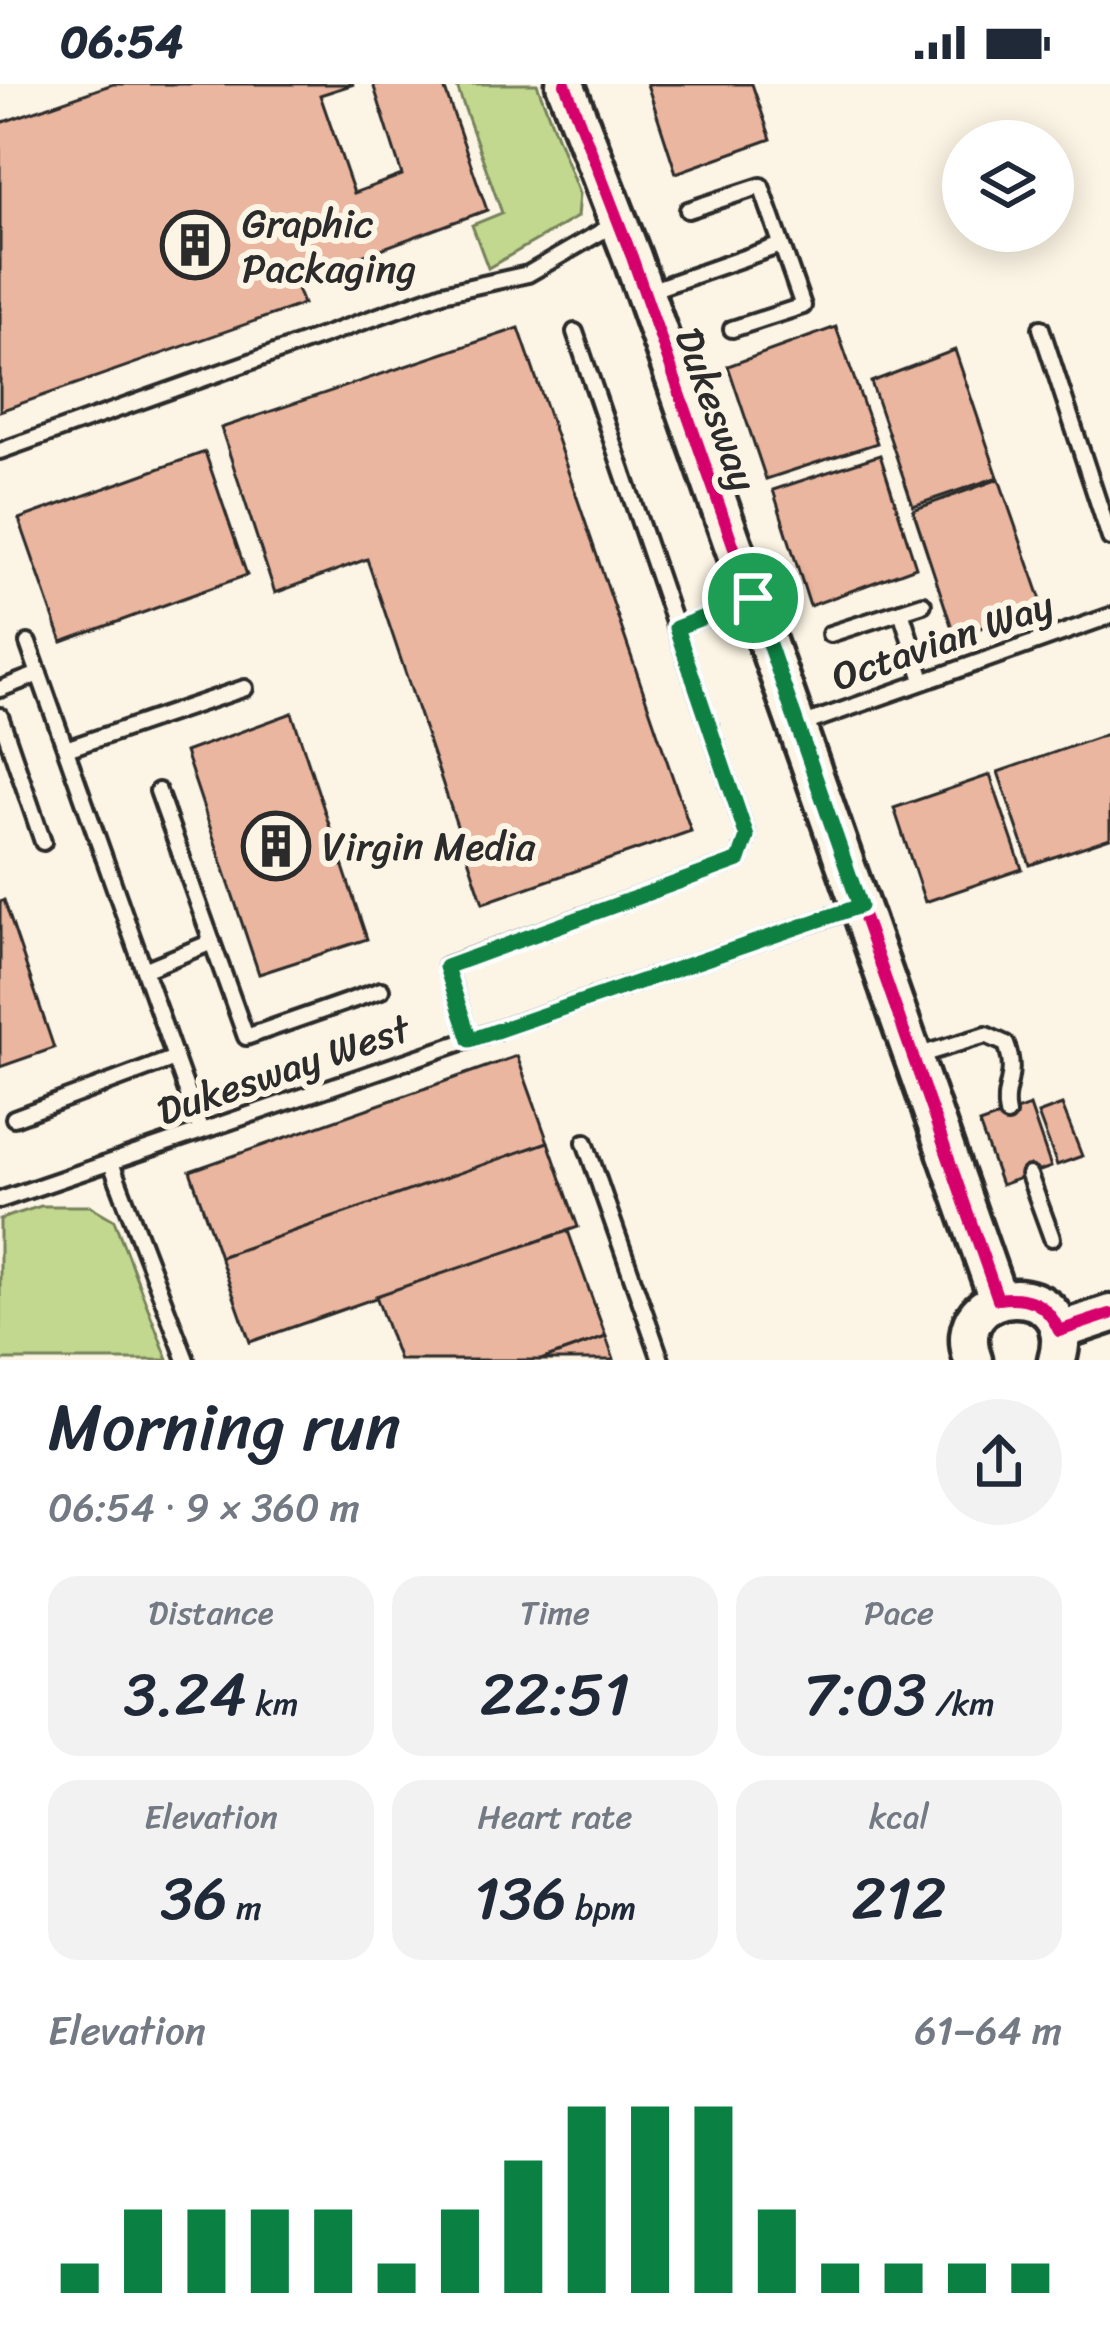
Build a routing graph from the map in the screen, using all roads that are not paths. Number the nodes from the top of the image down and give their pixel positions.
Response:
1 (565, 84) edge
2 (688, 210) dead end
3 (619, 222) junction
4 (781, 245) junction
5 (644, 293) junction
6 (1041, 328) dead end
7 (732, 329) dead end
8 (575, 332) dead end
9 (0, 451) edge
10 (1110, 538) edge
11 (753, 598) junction
12 (922, 604) dead end
13 (901, 611) junction
14 (1110, 616) edge
15 (676, 628) junction
16 (830, 634) dead end
17 (28, 643) dead end
18 (39, 674) junction
19 (922, 680) junction
20 (245, 688) dead end
21 (0, 689) edge
22 (0, 716) edge
23 (796, 727) junction
24 (66, 749) junction
25 (158, 791) dead end
26 (43, 842) dead end
27 (860, 906) junction
28 (212, 942) junction
29 (144, 970) junction
30 (381, 990) dead end
31 (470, 1040) junction
32 (913, 1057) junction
33 (175, 1058) junction
34 (1007, 1114) dead end
35 (14, 1118) dead end
36 (201, 1131) junction
37 (585, 1142) dead end
38 (111, 1163) junction
39 (1029, 1175) dead end
40 (0, 1200) edge
41 (1052, 1238) dead end
42 (998, 1299) junction
43 (1110, 1314) edge
44 (1058, 1346) edge
45 (186, 1360) edge
46 (661, 1360) edge
47 (973, 1360) edge

1 - 3 street, Dukesway
2 - 4 lane
3 - 5 street, Dukesway
3 - 9 lane
4 - 5 lane
4 - 7 lane
5 - 11 street, Dukesway
6 - 10 lane
8 - 15 lane
11 - 15 lane
11 - 23 street, Dukesway
12 - 13 lane
13 - 16 lane
13 - 19 lane
14 - 19 lane, Octavian Way
15 - 31 lane
17 - 18 lane
18 - 21 lane
18 - 24 lane
19 - 23 lane, Octavian Way
20 - 24 lane
22 - 26 lane
23 - 27 street, Dukesway
24 - 29 lane
25 - 28 lane
27 - 31 lane, Dukesway West
27 - 32 street, Dukesway
28 - 29 lane
28 - 30 lane
29 - 33 lane
31 - 36 lane, Dukesway West
32 - 34 lane
32 - 42 street, Dukesway
33 - 35 lane
33 - 36 lane
36 - 38 lane, Dukesway West
37 - 46 lane
38 - 40 lane, Dukesway West
38 - 45 lane
39 - 41 lane
42 - 44 street
42 - 47 street
43 - 44 street

